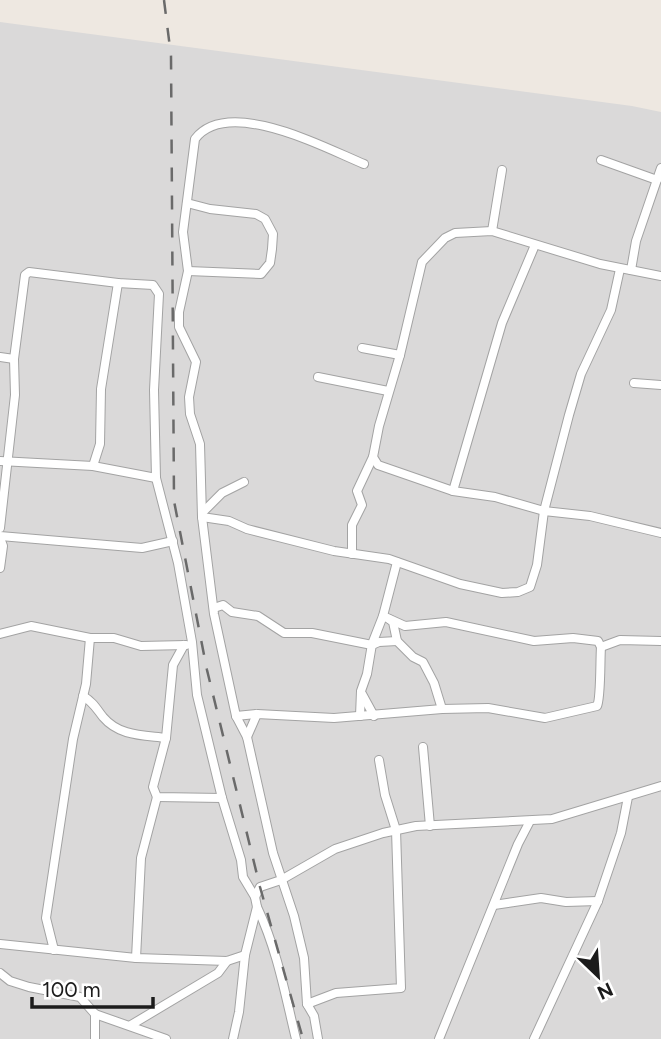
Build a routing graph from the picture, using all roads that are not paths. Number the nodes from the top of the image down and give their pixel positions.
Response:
1 (601, 160) dead end
2 (364, 164) dead end
3 (661, 168) edge
4 (502, 170) dead end
5 (657, 180) junction
6 (187, 203) junction
7 (492, 231) junction
8 (535, 245) junction
9 (620, 269) junction
10 (631, 270) junction
11 (188, 271) junction
12 (661, 276) edge
13 (118, 283) junction
14 (362, 348) dead end
15 (400, 355) junction
16 (0, 357) edge
17 (14, 359) junction
18 (318, 377) dead end
19 (634, 383) dead end
20 (661, 385) edge
21 (388, 391) junction
22 (373, 457) junction
23 (4, 460) edge
24 (93, 466) junction
25 (156, 478) junction
26 (244, 482) dead end
27 (453, 491) junction
28 (544, 511) junction
29 (202, 515) junction
30 (0, 528) edge
31 (661, 533) edge
32 (0, 537) edge
33 (173, 541) junction
34 (352, 554) junction
35 (397, 562) junction
36 (0, 568) edge
37 (214, 608) junction
38 (383, 615) junction
39 (0, 634) edge
40 (90, 638) junction
41 (397, 641) junction
42 (661, 641) edge
43 (188, 644) junction
44 (372, 645) junction
45 (601, 647) junction
46 (361, 691) junction
47 (83, 696) junction
48 (442, 709) junction
49 (257, 714) junction
50 (236, 716) junction
51 (360, 716) junction
52 (374, 716) junction
53 (247, 737) junction
54 (166, 738) junction
55 (423, 747) dead end
56 (379, 760) dead end
57 (661, 786) edge
58 (157, 797) junction
59 (628, 797) junction
60 (222, 798) junction
61 (530, 821) junction
62 (430, 826) junction
63 (396, 830) junction
64 (281, 880) junction
65 (255, 897) junction
66 (598, 901) junction
67 (494, 905) junction
68 (257, 907) junction
69 (0, 944) edge
70 (54, 950) junction
71 (245, 955) junction
72 (136, 958) junction
73 (228, 961) junction
74 (0, 973) edge
75 (307, 1004) junction
76 (95, 1014) junction
77 (131, 1025) junction
78 (141, 1034) edge
79 (95, 1039) edge
80 (166, 1039) edge
81 (233, 1039) edge
82 (296, 1039) edge
83 (318, 1039) edge
84 (439, 1039) edge
85 (534, 1039) edge

1 - 5 street
2 - 6 street
3 - 5 street
4 - 7 street
5 - 10 street
6 - 11 street
6 - 11 street
7 - 8 street
7 - 15 street
8 - 9 street
8 - 27 street
9 - 10 street
9 - 28 street
10 - 12 street
11 - 29 street
13 - 17 street
13 - 24 street
13 - 25 street
14 - 15 street
15 - 21 street
16 - 17 street
17 - 23 street
18 - 21 street
19 - 20 street
21 - 22 street
22 - 27 street
22 - 34 street
23 - 24 street
23 - 30 street
24 - 25 street
25 - 33 street
26 - 29 street
27 - 28 street
28 - 31 street
28 - 35 street
29 - 34 street
29 - 37 street
32 - 33 street
32 - 36 street
33 - 43 street
34 - 35 street
35 - 38 street
37 - 44 street
37 - 50 street
38 - 41 street
38 - 44 street
38 - 45 street
39 - 40 street
40 - 43 street
40 - 47 street
41 - 44 street
41 - 48 street
42 - 45 street
43 - 54 street
43 - 60 street
44 - 46 street
45 - 48 street
46 - 51 street
46 - 52 street
47 - 54 street
47 - 70 street
48 - 52 street
49 - 50 street
49 - 51 street
49 - 53 street
50 - 53 street
51 - 52 street
53 - 64 street
54 - 58 street
55 - 62 street
56 - 63 street
57 - 59 street
58 - 60 street
58 - 72 street
59 - 61 street
59 - 66 street
60 - 65 street
61 - 62 street
61 - 67 street
62 - 63 street
63 - 64 street
63 - 75 street
64 - 65 street
64 - 75 street
65 - 68 street
66 - 67 street
66 - 85 street
67 - 84 street
68 - 71 street
68 - 82 street
69 - 70 street
70 - 72 street
71 - 73 street
71 - 81 street
72 - 73 street
73 - 77 street
74 - 76 street
75 - 83 street
76 - 77 street
76 - 79 street
77 - 78 street
78 - 80 street

